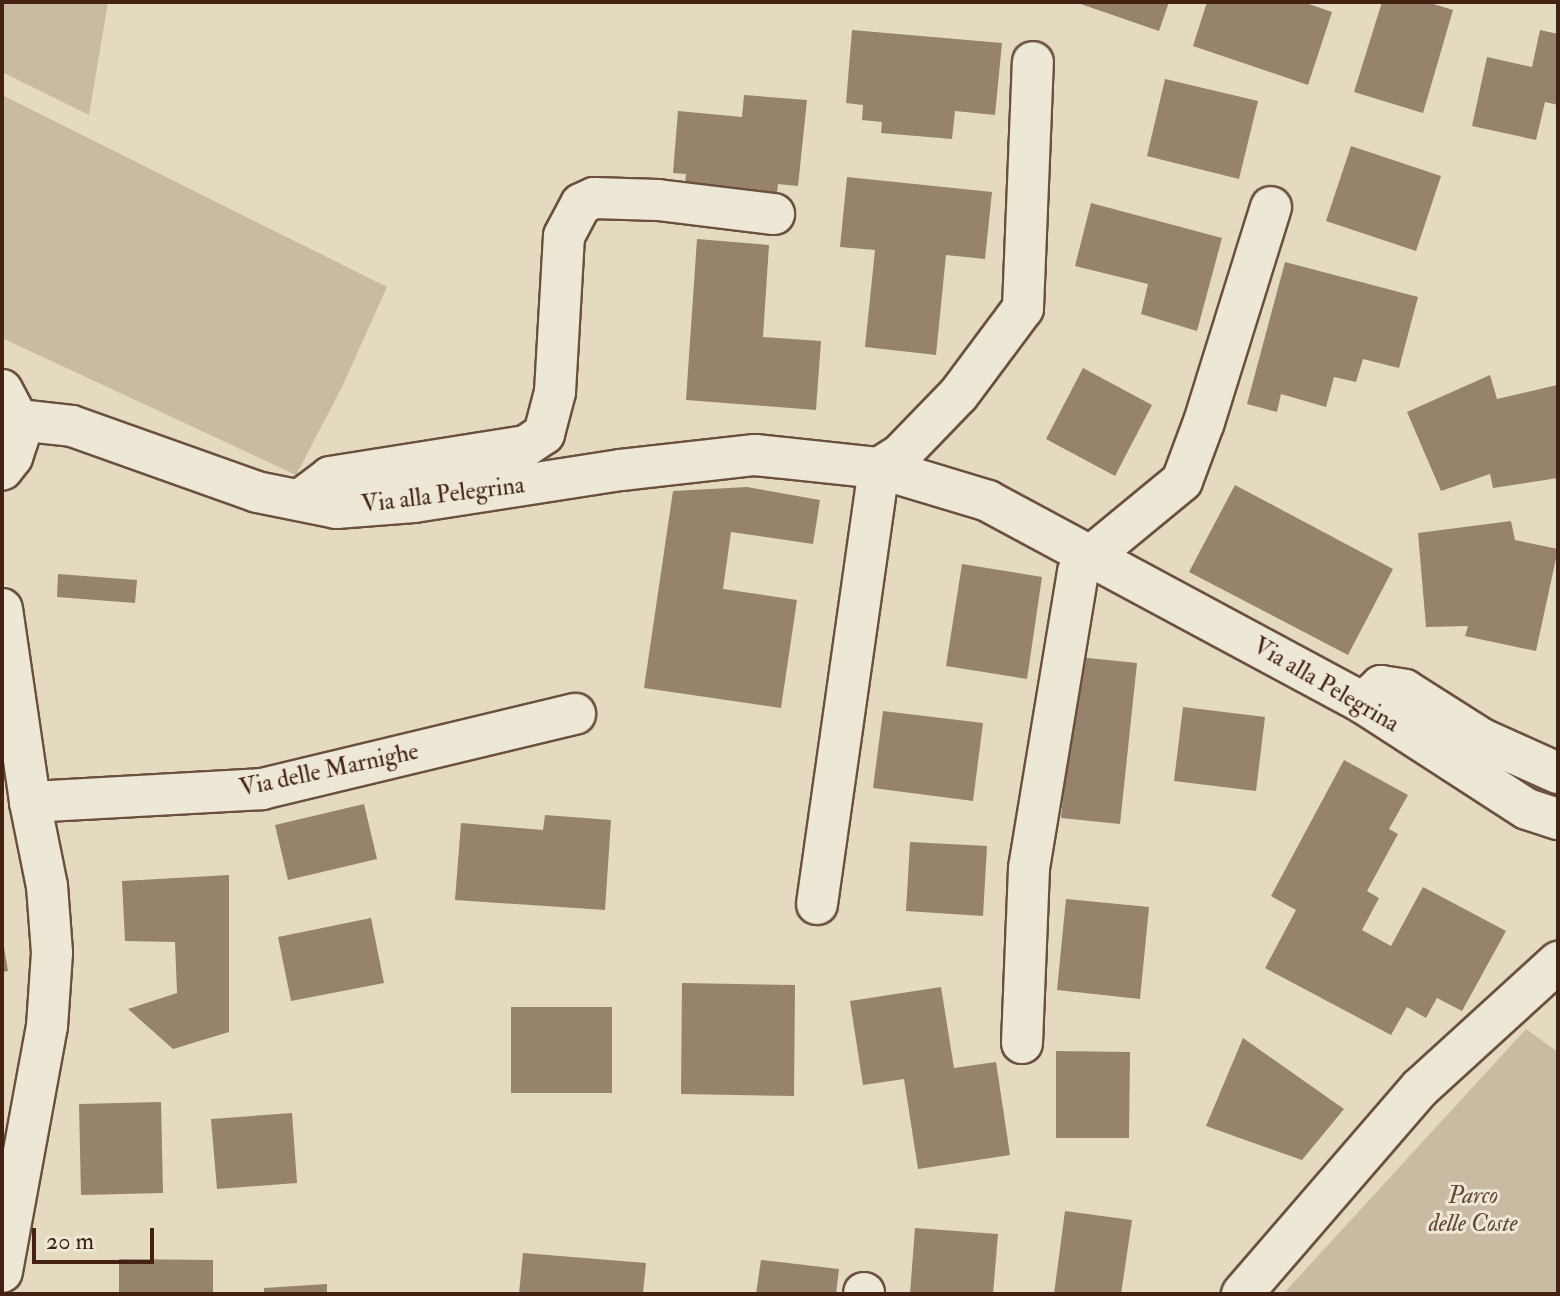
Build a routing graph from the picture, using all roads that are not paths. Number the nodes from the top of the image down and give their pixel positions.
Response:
1 (1033, 62) dead end
2 (1271, 207) dead end
3 (774, 214) dead end
4 (10, 405) edge
5 (879, 468) junction
6 (2, 470) edge
7 (300, 500) junction
8 (1091, 556) junction
9 (2, 609) edge
10 (1363, 703) junction
11 (575, 714) dead end
12 (1558, 773) edge
13 (30, 802) junction
14 (1558, 819) edge
15 (817, 904) dead end
16 (1558, 962) edge
17 (1022, 1043) dead end
18 (2, 1272) edge
19 (1242, 1294) edge

1 - 5 street
2 - 8 street
3 - 7 street
4 - 6 street
4 - 7 street, Via alla Pelegrina
5 - 7 street, Via alla Pelegrina
5 - 8 street, Via alla Pelegrina
5 - 15 street
8 - 10 street, Via alla Pelegrina
8 - 17 street
9 - 13 street
10 - 12 street
10 - 14 street, Via alla Pelegrina
11 - 13 street, Via delle Marnighe
13 - 18 street
16 - 19 street

